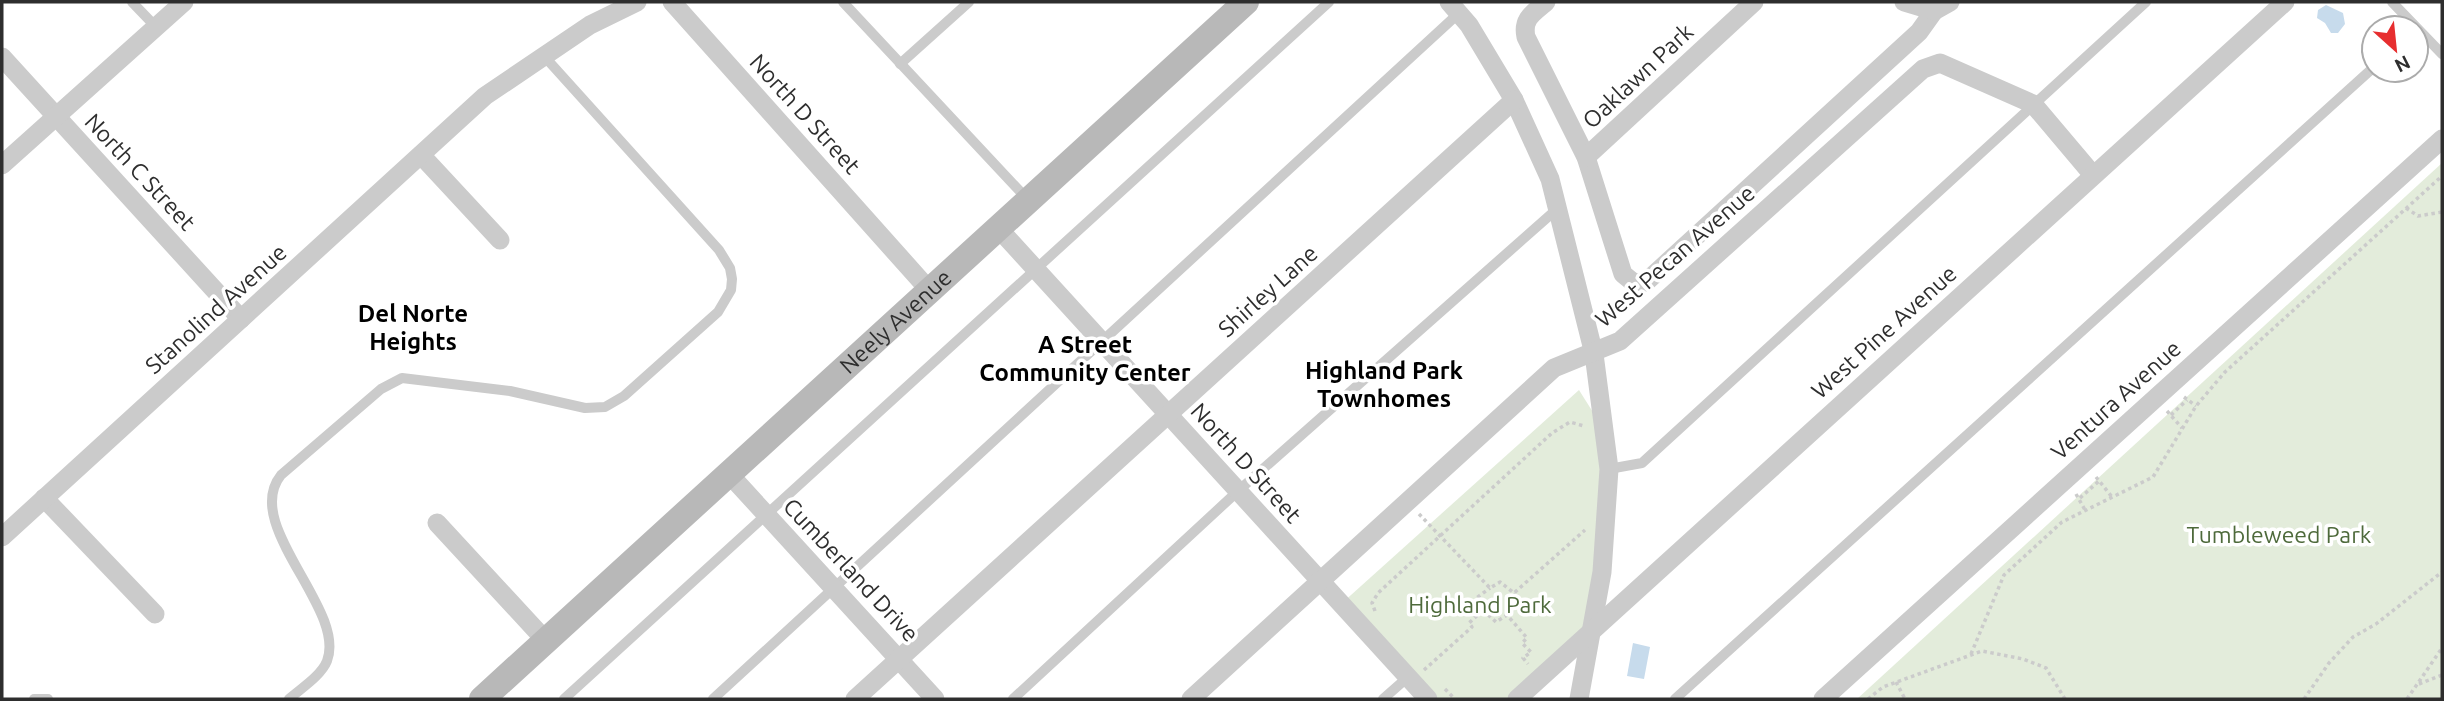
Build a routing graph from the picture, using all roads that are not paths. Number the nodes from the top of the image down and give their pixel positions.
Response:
1 (132, 2) edge
2 (184, 2) edge
3 (637, 2) edge
4 (672, 2) edge
5 (843, 2) edge
6 (969, 2) edge
7 (1246, 2) edge
8 (1329, 2) edge
9 (1546, 2) edge
10 (1754, 2) edge
11 (1904, 2) edge
12 (2146, 2) edge
13 (2285, 2) edge
14 (1942, 6) edge
15 (1454, 8) edge
16 (156, 27) junction
17 (544, 56) junction
18 (2, 57) edge
19 (900, 64) junction
20 (2360, 80) edge
21 (1514, 100) junction
22 (2033, 104) junction
23 (56, 117) junction
24 (2442, 139) edge
25 (421, 155) junction
26 (1586, 157) junction
27 (2, 165) edge
28 (2093, 175) junction
29 (1029, 201) junction
30 (1557, 208) junction
31 (999, 229) junction
32 (499, 240) dead end
33 (1036, 269) junction
34 (930, 291) junction
35 (242, 319) junction
36 (1103, 342) junction
37 (1594, 354) junction
38 (1169, 414) junction
39 (1609, 469) junction
40 (730, 475) junction
41 (1238, 491) junction
42 (44, 498) junction
43 (766, 514) junction
44 (437, 523) dead end
45 (2, 537) edge
46 (1320, 582) junction
47 (834, 589) junction
48 (155, 614) dead end
49 (1589, 634) junction
50 (547, 641) junction
51 (899, 659) junction
52 (1416, 673) junction
53 (34, 699) edge
54 (48, 699) edge
55 (289, 699) edge
56 (482, 699) edge
57 (564, 699) edge
58 (713, 699) edge
59 (855, 699) edge
60 (935, 699) edge
61 (1013, 699) edge
62 (1191, 699) edge
63 (1383, 699) edge
64 (1428, 699) edge
65 (1517, 699) edge
66 (1579, 699) edge
67 (1675, 699) edge
68 (1823, 699) edge

1 - 16 lane
2 - 16 street
3 - 17 street, Stanolind Avenue
4 - 34 street, North D Street
5 - 19 lane
6 - 19 lane
7 - 29 street, Neely Avenue
8 - 33 lane
9 - 26 street
10 - 26 street, Oaklawn Park
11 - 14 street
12 - 22 lane
13 - 28 street, West Pine Avenue
14 - 26 street
15 - 21 street
15 - 36 lane
16 - 23 street
17 - 25 street, Stanolind Avenue
17 - 55 lane
18 - 23 street, North C Street
19 - 29 lane
20 - 67 lane
21 - 30 street
21 - 38 street, Shirley Lane
22 - 28 street
22 - 37 street, West Pecan Avenue
22 - 39 lane
23 - 27 street
23 - 35 street, North C Street
24 - 68 street, Ventura Avenue
25 - 32 street
25 - 35 street, Stanolind Avenue
28 - 49 street, West Pine Avenue
29 - 31 street, Neely Avenue
30 - 37 street
30 - 41 lane
31 - 33 street, North D Street
31 - 34 street, Neely Avenue
33 - 36 street, North D Street
33 - 43 lane
34 - 40 street, Neely Avenue
35 - 42 street, Stanolind Avenue
36 - 38 street, North D Street
36 - 47 lane
37 - 39 street
37 - 46 street, West Pecan Avenue
38 - 41 street, North D Street
38 - 51 street, Shirley Lane
39 - 49 street
40 - 43 street, Cumberland Drive
40 - 50 street, Neely Avenue
41 - 46 street, North D Street
41 - 61 lane
42 - 45 street, Stanolind Avenue
42 - 48 street
43 - 47 street, Cumberland Drive
43 - 57 lane
44 - 50 street
46 - 52 street, North D Street
46 - 62 street, West Pecan Avenue
47 - 51 street, Cumberland Drive
47 - 58 lane
49 - 65 street, West Pine Avenue
49 - 66 street
50 - 56 street, Neely Avenue
51 - 59 street, Shirley Lane
51 - 60 street, Cumberland Drive
52 - 63 lane
52 - 64 street, North D Street
53 - 54 lane

